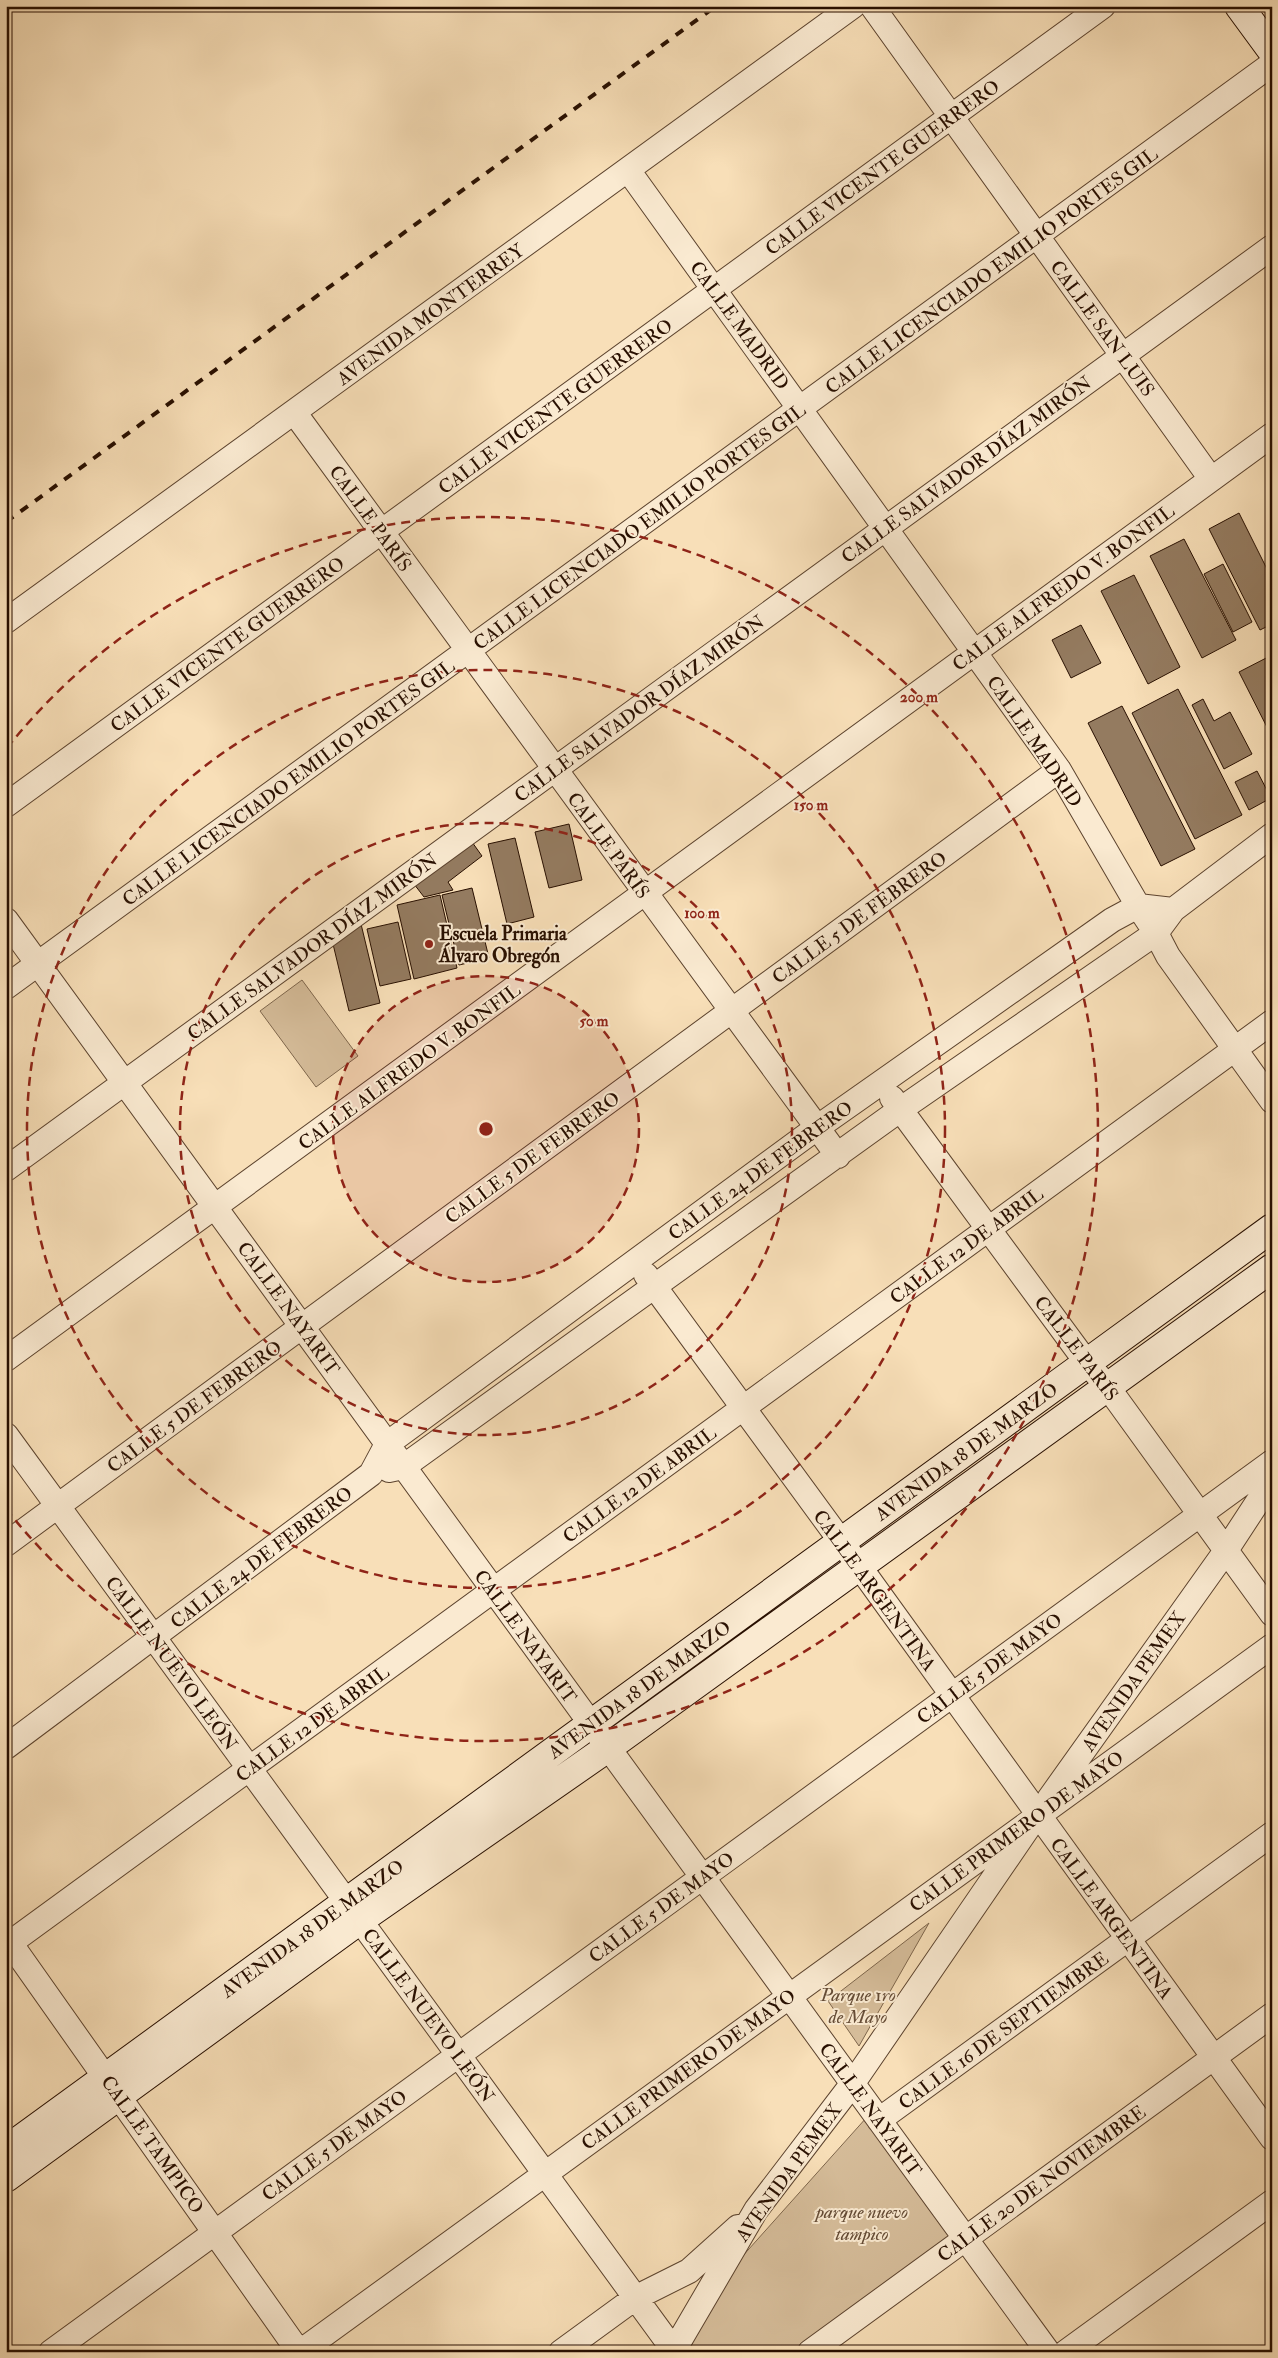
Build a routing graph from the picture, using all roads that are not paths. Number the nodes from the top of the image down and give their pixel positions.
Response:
1 (853, 6) edge
2 (872, 6) edge
3 (1103, 6) edge
4 (1239, 6) edge
5 (1272, 51) edge
6 (1272, 64) edge
7 (951, 117) junction
8 (628, 170) junction
9 (1037, 236) junction
10 (1272, 247) edge
11 (714, 290) junction
12 (1122, 356) junction
13 (800, 409) junction
14 (294, 412) junction
15 (1272, 435) edge
16 (1211, 479) junction
17 (885, 528) junction
18 (382, 532) junction
19 (6, 621) edge
20 (468, 651) junction
21 (974, 652) junction
22 (555, 769) junction
23 (1059, 770) junction
24 (6, 805) edge
25 (1272, 835) edge
26 (645, 895) junction
27 (1138, 906) junction
28 (1173, 910) junction
29 (6, 920) edge
30 (1156, 932) junction
31 (38, 964) junction
32 (6, 987) edge
33 (732, 1010) junction
34 (1272, 1022) edge
35 (1234, 1050) junction
36 (125, 1083) junction
37 (881, 1083) junction
38 (1272, 1100) edge
39 (901, 1109) junction
40 (818, 1128) junction
41 (838, 1156) junction
42 (6, 1169) edge
43 (215, 1207) junction
44 (1272, 1228) edge
45 (988, 1229) junction
46 (636, 1260) junction
47 (1272, 1268) edge
48 (653, 1287) junction
49 (302, 1326) junction
50 (6, 1359) edge
51 (1087, 1363) junction
52 (1107, 1386) junction
53 (743, 1408) junction
54 (6, 1435) edge
55 (387, 1444) junction
56 (1272, 1462) edge
57 (403, 1467) junction
58 (371, 1474) junction
59 (1272, 1480) edge
60 (58, 1506) junction
61 (1199, 1515) junction
62 (840, 1543) junction
63 (6, 1544) edge
64 (1225, 1552) junction
65 (858, 1566) junction
66 (493, 1591) junction
67 (1272, 1614) edge
68 (154, 1638) junction
69 (1272, 1646) edge
70 (951, 1696) junction
71 (591, 1724) junction
72 (6, 1747) edge
73 (609, 1747) junction
74 (249, 1769) junction
75 (1038, 1814) junction
76 (1272, 1834) edge
77 (702, 1877) junction
78 (353, 1911) junction
79 (1128, 1939) junction
80 (8, 1942) edge
81 (789, 1996) junction
82 (1272, 2015) edge
83 (458, 2055) junction
84 (1214, 2058) junction
85 (853, 2083) junction
86 (113, 2087) junction
87 (879, 2120) junction
88 (1272, 2138) edge
89 (6, 2150) edge
90 (544, 2174) junction
91 (6, 2178) edge
92 (1272, 2202) edge
93 (756, 2210) junction
94 (215, 2232) junction
95 (965, 2238) junction
96 (635, 2298) junction
97 (674, 2351) edge
98 (51, 2352) edge
99 (300, 2352) edge
100 (561, 2352) edge
101 (810, 2352) edge
102 (1048, 2352) edge
103 (1066, 2352) edge

1 - 8 street, AVENIDA MONTERREY
2 - 7 street, CALLE SAN LUIS
3 - 7 street, CALLE VICENTE GUERRERO
4 - 5 street
6 - 9 street, CALLE LICENCIADO EMILIO PORTES GIL
7 - 9 street, CALLE SAN LUIS
7 - 11 street, CALLE VICENTE GUERRERO
8 - 11 street, CALLE MADRID
8 - 14 street, AVENIDA MONTERREY
9 - 12 street, CALLE SAN LUIS
9 - 13 street, CALLE LICENCIADO EMILIO PORTES GIL
10 - 12 street, CALLE SALVADOR DÍAZ MIRÓN
11 - 13 street, CALLE MADRID
11 - 18 street, CALLE VICENTE GUERRERO
12 - 16 street, CALLE SAN LUIS
12 - 17 street, CALLE SALVADOR DÍAZ MIRÓN
13 - 17 street, CALLE MADRID
13 - 20 street, CALLE LICENCIADO EMILIO PORTES GIL
14 - 18 street, CALLE PARÍS
14 - 19 street, AVENIDA MONTERREY
15 - 16 street, CALLE ALFREDO V. BONFIL
16 - 21 street, CALLE ALFREDO V. BONFIL
17 - 21 street, CALLE MADRID
17 - 22 street, CALLE SALVADOR DÍAZ MIRÓN
18 - 20 street, CALLE PARÍS
18 - 24 street, CALLE VICENTE GUERRERO
20 - 22 street, CALLE PARÍS
20 - 31 street, CALLE LICENCIADO EMILIO PORTES GIL
21 - 23 street, CALLE MADRID
21 - 26 street, CALLE ALFREDO V. BONFIL
22 - 26 street, CALLE PARÍS
22 - 36 street, CALLE SALVADOR DÍAZ MIRÓN
23 - 27 street, CALLE MADRID
23 - 33 street, CALLE 5 DE FEBRERO
25 - 28 street, CALLE 24 DE FEBRERO
26 - 33 street, CALLE PARÍS
26 - 43 street, CALLE ALFREDO V. BONFIL
27 - 28 street
27 - 30 street, CALLE MADRID
27 - 37 street, CALLE 24 DE FEBRERO
28 - 30 street, CALLE 24 DE FEBRERO
29 - 31 street, CALLE NAYARIT
30 - 35 street, CALLE MADRID
30 - 39 street, CALLE 24 DE FEBRERO
31 - 32 street, CALLE LICENCIADO EMILIO PORTES GIL
31 - 36 street, CALLE NAYARIT
33 - 40 street, CALLE PARÍS
33 - 49 street, CALLE 5 DE FEBRERO
34 - 35 street, CALLE 12 DE ABRIL
35 - 38 street, CALLE MADRID
35 - 45 street, CALLE 12 DE ABRIL
36 - 42 street, CALLE SALVADOR DÍAZ MIRÓN
36 - 43 street, CALLE NAYARIT
37 - 39 street, CALLE PARÍS
37 - 40 street, CALLE 24 DE FEBRERO
39 - 41 street, CALLE 24 DE FEBRERO
39 - 45 street, CALLE PARÍS
40 - 41 street, CALLE PARÍS
40 - 46 street, CALLE 24 DE FEBRERO
41 - 48 street, CALLE 24 DE FEBRERO
43 - 49 street, CALLE NAYARIT
43 - 50 street, CALLE ALFREDO V. BONFIL
44 - 51 street, AVENIDA 18 DE MARZO
45 - 51 street, CALLE PARÍS
45 - 53 street, CALLE 12 DE ABRIL
46 - 48 street, CALLE ARGENTINA
46 - 55 street, CALLE 24 DE FEBRERO
47 - 52 street, AVENIDA 18 DE MARZO
48 - 53 street, CALLE ARGENTINA
48 - 57 street, CALLE 24 DE FEBRERO
49 - 55 street, CALLE NAYARIT
49 - 60 street, CALLE 5 DE FEBRERO
51 - 52 street, CALLE PARÍS
51 - 62 street, AVENIDA 18 DE MARZO
52 - 61 street, CALLE PARÍS
52 - 65 street, AVENIDA 18 DE MARZO
53 - 62 street, CALLE ARGENTINA
53 - 66 street, CALLE 12 DE ABRIL
54 - 60 street, CALLE NUEVO LEÓN
55 - 57 street, CALLE NAYARIT
55 - 58 street, CALLE 24 DE FEBRERO
56 - 61 street, CALLE 5 DE MAYO
57 - 58 street, CALLE 24 DE FEBRERO
57 - 66 street, CALLE NAYARIT
58 - 68 street, CALLE 24 DE FEBRERO
59 - 64 street, AVENIDA PEMEX
60 - 63 street, CALLE 5 DE FEBRERO
60 - 68 street, CALLE NUEVO LEÓN
61 - 64 street, CALLE PARÍS
61 - 70 street, CALLE 5 DE MAYO
62 - 65 street, CALLE ARGENTINA
62 - 71 street, AVENIDA 18 DE MARZO
64 - 67 street, CALLE PARÍS
64 - 75 street, AVENIDA PEMEX
65 - 70 street, CALLE ARGENTINA
65 - 73 street, AVENIDA 18 DE MARZO
66 - 71 street, CALLE NAYARIT
66 - 74 street, CALLE 12 DE ABRIL
68 - 72 street, CALLE 24 DE FEBRERO
68 - 74 street, CALLE NUEVO LEÓN
69 - 75 street, CALLE PRIMERO DE MAYO
70 - 75 street, CALLE ARGENTINA
70 - 77 street, CALLE 5 DE MAYO
71 - 73 street, CALLE NAYARIT
71 - 78 street, AVENIDA 18 DE MARZO
73 - 77 street, CALLE NAYARIT
73 - 78 street, AVENIDA 18 DE MARZO
74 - 78 street, CALLE NUEVO LEÓN
74 - 80 street, CALLE 12 DE ABRIL
75 - 79 street, CALLE ARGENTINA
75 - 81 street, CALLE PRIMERO DE MAYO
75 - 85 street, AVENIDA PEMEX
76 - 79 street, CALLE 16 DE SEPTIEMBRE
77 - 81 street, CALLE NAYARIT
77 - 83 street, CALLE 5 DE MAYO
78 - 83 street, CALLE NUEVO LEÓN
78 - 86 street, AVENIDA 18 DE MARZO
79 - 84 street, CALLE ARGENTINA
79 - 87 street, CALLE 16 DE SEPTIEMBRE
80 - 86 street, CALLE TAMPICO
81 - 85 street, CALLE NAYARIT
81 - 90 street, CALLE PRIMERO DE MAYO
82 - 84 street, CALLE 20 DE NOVIEMBRE
83 - 90 street, CALLE NUEVO LEÓN
83 - 94 street, CALLE 5 DE MAYO
84 - 88 street, CALLE ARGENTINA
84 - 95 street, CALLE 20 DE NOVIEMBRE
85 - 87 street, CALLE NAYARIT
85 - 93 street, AVENIDA PEMEX
86 - 89 street, AVENIDA 18 DE MARZO
86 - 91 street, AVENIDA 18 DE MARZO
86 - 94 street, CALLE TAMPICO
87 - 95 street, CALLE NAYARIT
90 - 96 street, CALLE NUEVO LEÓN
90 - 99 street, CALLE PRIMERO DE MAYO
92 - 103 street
93 - 96 street
93 - 97 street, AVENIDA PEMEX
94 - 98 street, CALLE 5 DE MAYO
94 - 99 street, CALLE TAMPICO
95 - 101 street, CALLE 20 DE NOVIEMBRE
95 - 102 street, CALLE NAYARIT
96 - 97 street, CALLE NUEVO LEÓN
96 - 100 street

